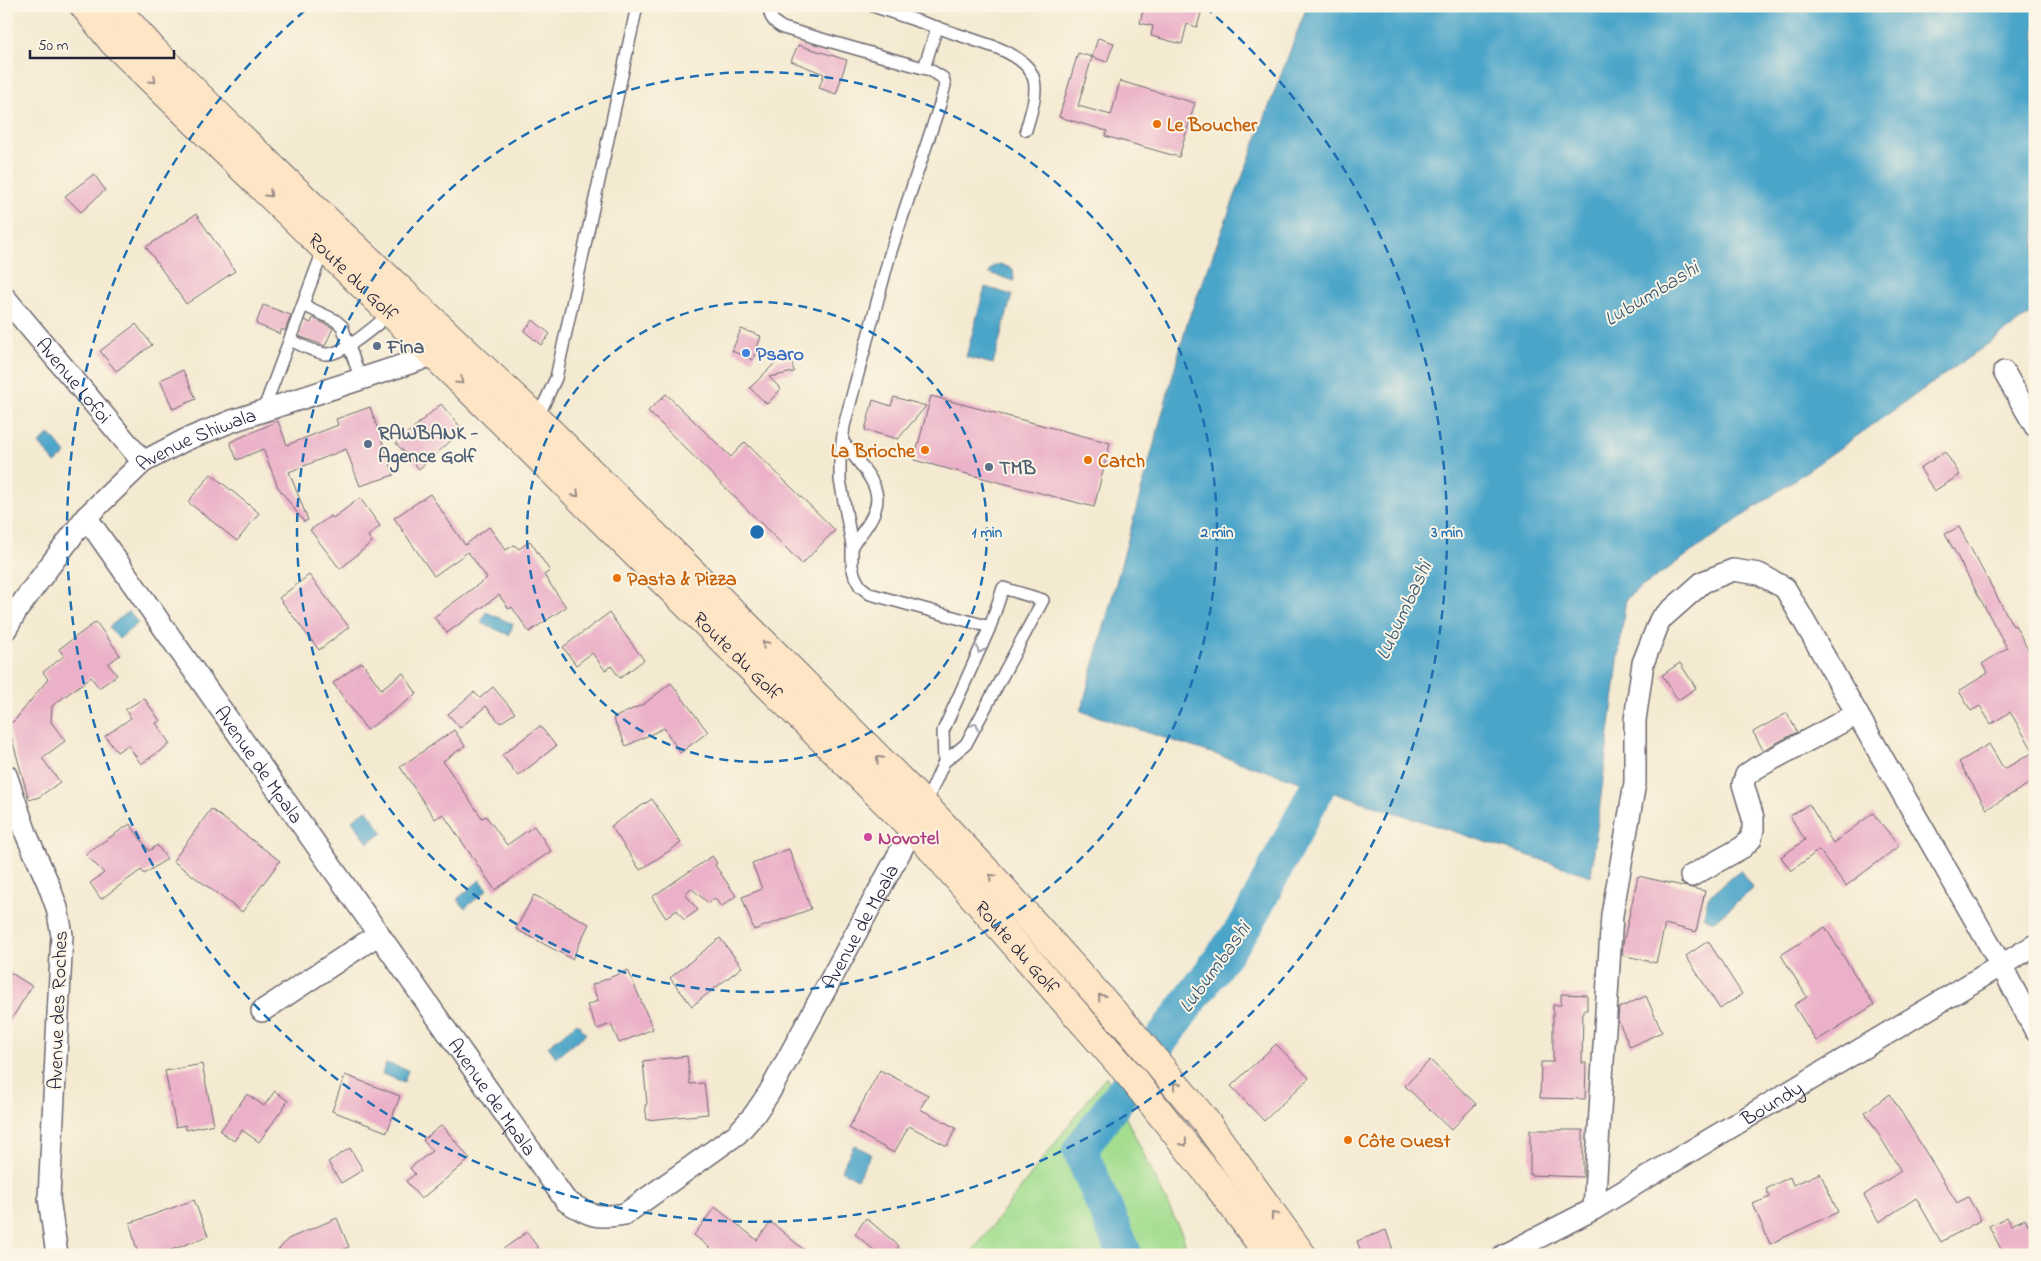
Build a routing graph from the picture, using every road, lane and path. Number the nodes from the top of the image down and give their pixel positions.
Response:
1 (84, 6) edge
2 (114, 6) edge
3 (637, 6) edge
4 (770, 6) edge
5 (873, 6) edge
6 (937, 27) junction
7 (924, 68) junction
8 (1026, 130) dead end
9 (326, 250) junction
10 (6, 299) edge
11 (303, 305) junction
12 (391, 313) junction
13 (290, 340) junction
14 (439, 344) junction
15 (350, 345) junction
16 (2004, 372) dead end
17 (361, 380) junction
18 (263, 411) junction
19 (525, 426) junction
20 (2035, 426) edge
21 (844, 443) junction
22 (143, 462) junction
23 (86, 517) junction
24 (852, 544) junction
25 (990, 627) junction
26 (6, 629) edge
27 (1857, 714) junction
28 (944, 762) junction
29 (6, 775) edge
30 (918, 817) junction
31 (1691, 876) dead end
32 (378, 934) junction
33 (2035, 945) edge
34 (2001, 965) junction
35 (262, 1011) dead end
36 (2035, 1030) edge
37 (1594, 1209) junction
38 (57, 1255) edge
39 (1269, 1255) edge
40 (1302, 1255) edge
41 (1504, 1255) edge

1 -> 9 main road, Route du Golf
2 - 14 main road
3 - 19 lane
4 - 7 lane
5 - 6 lane
6 - 7 lane
6 - 8 lane
7 - 21 lane
9 - 11 lane
9 - 12 main road, Route du Golf
10 - 22 street, Avenue Lofoi
11 - 13 lane
11 - 15 lane
12 - 14 main road, Route du Golf
12 - 15 lane
13 - 15 lane
13 - 18 lane
14 - 17 street, Avenue Shiwala
14 - 19 main road, Route du Golf
15 - 17 lane
16 - 20 street
17 - 18 street, Avenue Shiwala
18 - 22 street, Avenue Shiwala
19 - 30 main road, Route du Golf
21 - 24 lane
21 - 24 lane
22 - 23 street, Avenue Shiwala
23 - 26 street, Avenue Shiwala
23 - 32 street, Avenue de Mpala
24 - 25 lane
25 -> 28 lane
28 -> 25 lane
27 - 31 street
27 - 34 street
27 - 37 street
28 - 30 lane
29 - 38 street, Avenue des Roches
30 - 32 street, Avenue de Mpala
30 -> 39 main road, Route du Golf
40 -> 30 main road
32 - 35 street
33 - 34 street, Boundy
34 - 36 street
34 - 37 street, Boundy
37 - 41 street, Boundy

